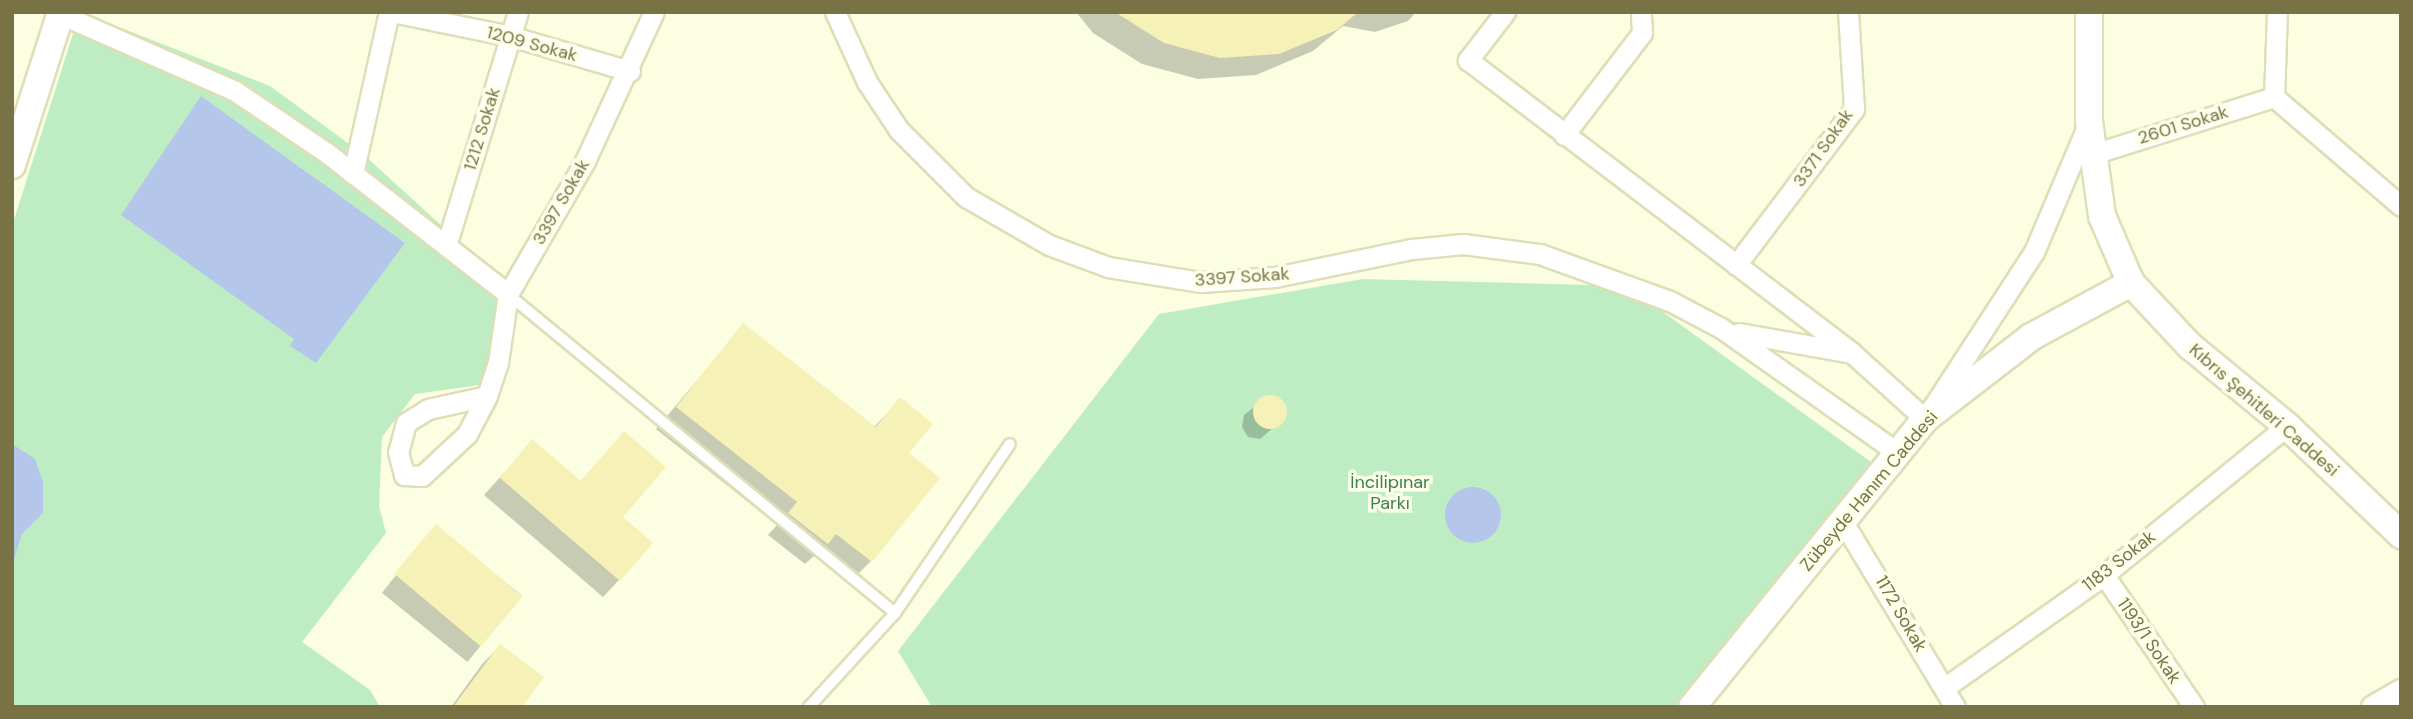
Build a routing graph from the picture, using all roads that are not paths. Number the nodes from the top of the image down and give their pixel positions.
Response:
1 (390, 12) edge
2 (518, 12) edge
3 (654, 12) edge
4 (835, 12) edge
5 (1505, 12) edge
6 (1641, 12) edge
7 (1848, 12) edge
8 (2089, 12) edge
9 (2277, 12) edge
10 (61, 13) edge
11 (510, 36) junction
12 (630, 71) junction
13 (2274, 97) junction
14 (2089, 121) junction
15 (18, 131) edge
16 (1564, 135) junction
17 (2093, 154) junction
18 (12, 165) edge
19 (353, 174) junction
20 (2401, 206) edge
21 (446, 246) junction
22 (1736, 265) junction
23 (2131, 283) junction
24 (508, 294) junction
25 (1721, 328) junction
26 (1852, 353) junction
27 (487, 396) junction
28 (1925, 419) junction
29 (2287, 426) junction
30 (1010, 444) dead end
31 (1897, 452) junction
32 (1843, 522) junction
33 (2401, 535) edge
34 (2104, 575) junction
35 (895, 613) junction
36 (1944, 688) junction
37 (2401, 691) edge
38 (809, 707) edge
39 (1692, 707) edge
40 (1955, 707) edge
41 (2194, 707) edge
42 (2373, 707) edge

1 - 11 street, 1209 Sokak
1 - 19 street
2 - 11 street, 1212 Sokak
3 - 12 street, 3397 Sokak
4 - 25 street, 3397 Sokak
5 - 16 street
6 - 16 street
7 - 22 street, 3371 Sokak
8 - 14 main road
9 - 13 street
10 - 15 main road
10 - 19 street
11 - 12 street, 1209 Sokak
11 - 21 street, 1212 Sokak
12 - 24 street, 3397 Sokak
13 - 17 street, 2601 Sokak
13 - 20 street
14 - 17 main road
14 - 28 street
15 - 18 main road
16 - 22 street
17 - 23 main road
19 - 21 street
21 - 24 street
22 - 26 street
23 - 28 main road, Zübeyde Hanım Caddesi
23 - 29 main road, Kıbrıs Şehitleri Caddesi
24 - 27 street, 3397 Sokak
24 - 35 lane
25 - 26 street
25 - 31 street
26 - 28 street
27 - 27 street, 3397 Sokak
28 - 31 main road, Zübeyde Hanım Caddesi
29 - 33 main road, Kıbrıs Şehitleri Caddesi
29 - 34 street, 1183 Sokak
30 - 35 lane
31 - 32 main road, Zübeyde Hanım Caddesi
32 - 36 street, 1172 Sokak
32 - 39 main road, Zübeyde Hanım Caddesi
34 - 36 street, 1183 Sokak
34 - 41 street, 1193/1 Sokak
35 - 38 lane
36 - 40 street, 1172 Sokak
37 - 42 street

